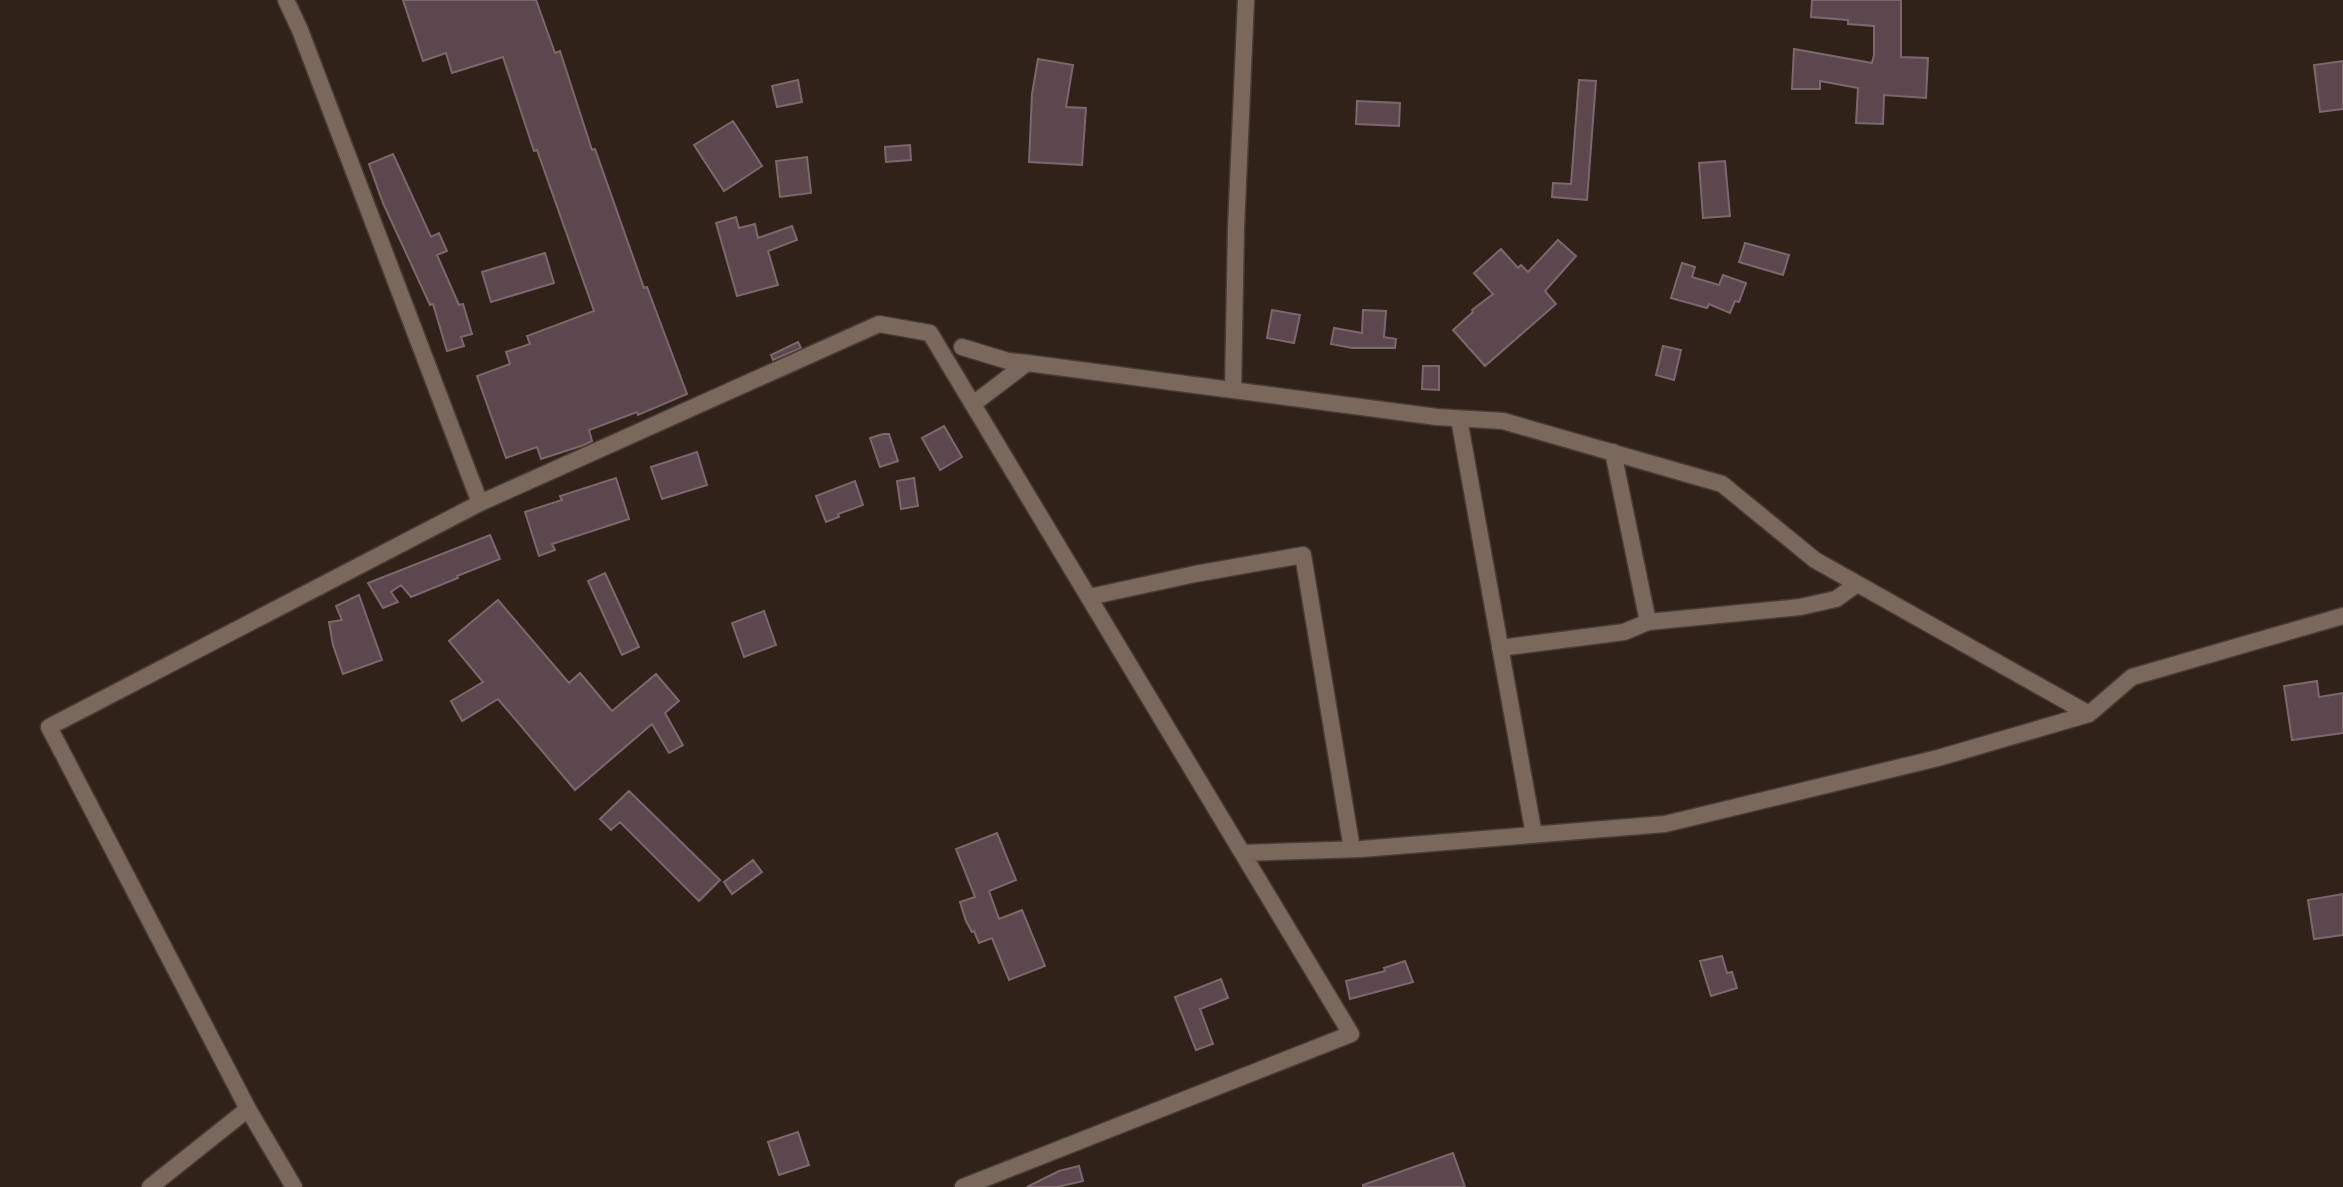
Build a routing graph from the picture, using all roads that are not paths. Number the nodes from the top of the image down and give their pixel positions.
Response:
1 (286, 0) edge
2 (1246, 0) edge
3 (961, 347) dead end
4 (1027, 363) junction
5 (1233, 390) junction
6 (973, 404) junction
7 (1459, 419) junction
8 (1613, 453) junction
9 (480, 503) junction
10 (1857, 584) junction
11 (1089, 597) junction
12 (2343, 616) edge
13 (1648, 622) junction
14 (1500, 648) junction
15 (2089, 714) junction
16 (1534, 835) junction
17 (1352, 849) junction
18 (1243, 853) junction
19 (248, 1109) junction
20 (150, 1187) edge
21 (294, 1187) edge
22 (963, 1187) edge

1 - 9 street
2 - 5 street
3 - 4 street
4 - 5 street
4 - 6 street
5 - 7 street
6 - 9 street
6 - 11 street
7 - 8 street
7 - 14 street
8 - 10 street
8 - 13 street
9 - 19 street
10 - 13 street
10 - 15 street
11 - 17 street
11 - 18 street
12 - 15 street
13 - 14 street
14 - 16 street
15 - 16 street
16 - 17 street
17 - 18 street
18 - 22 street
19 - 20 street
19 - 21 street

